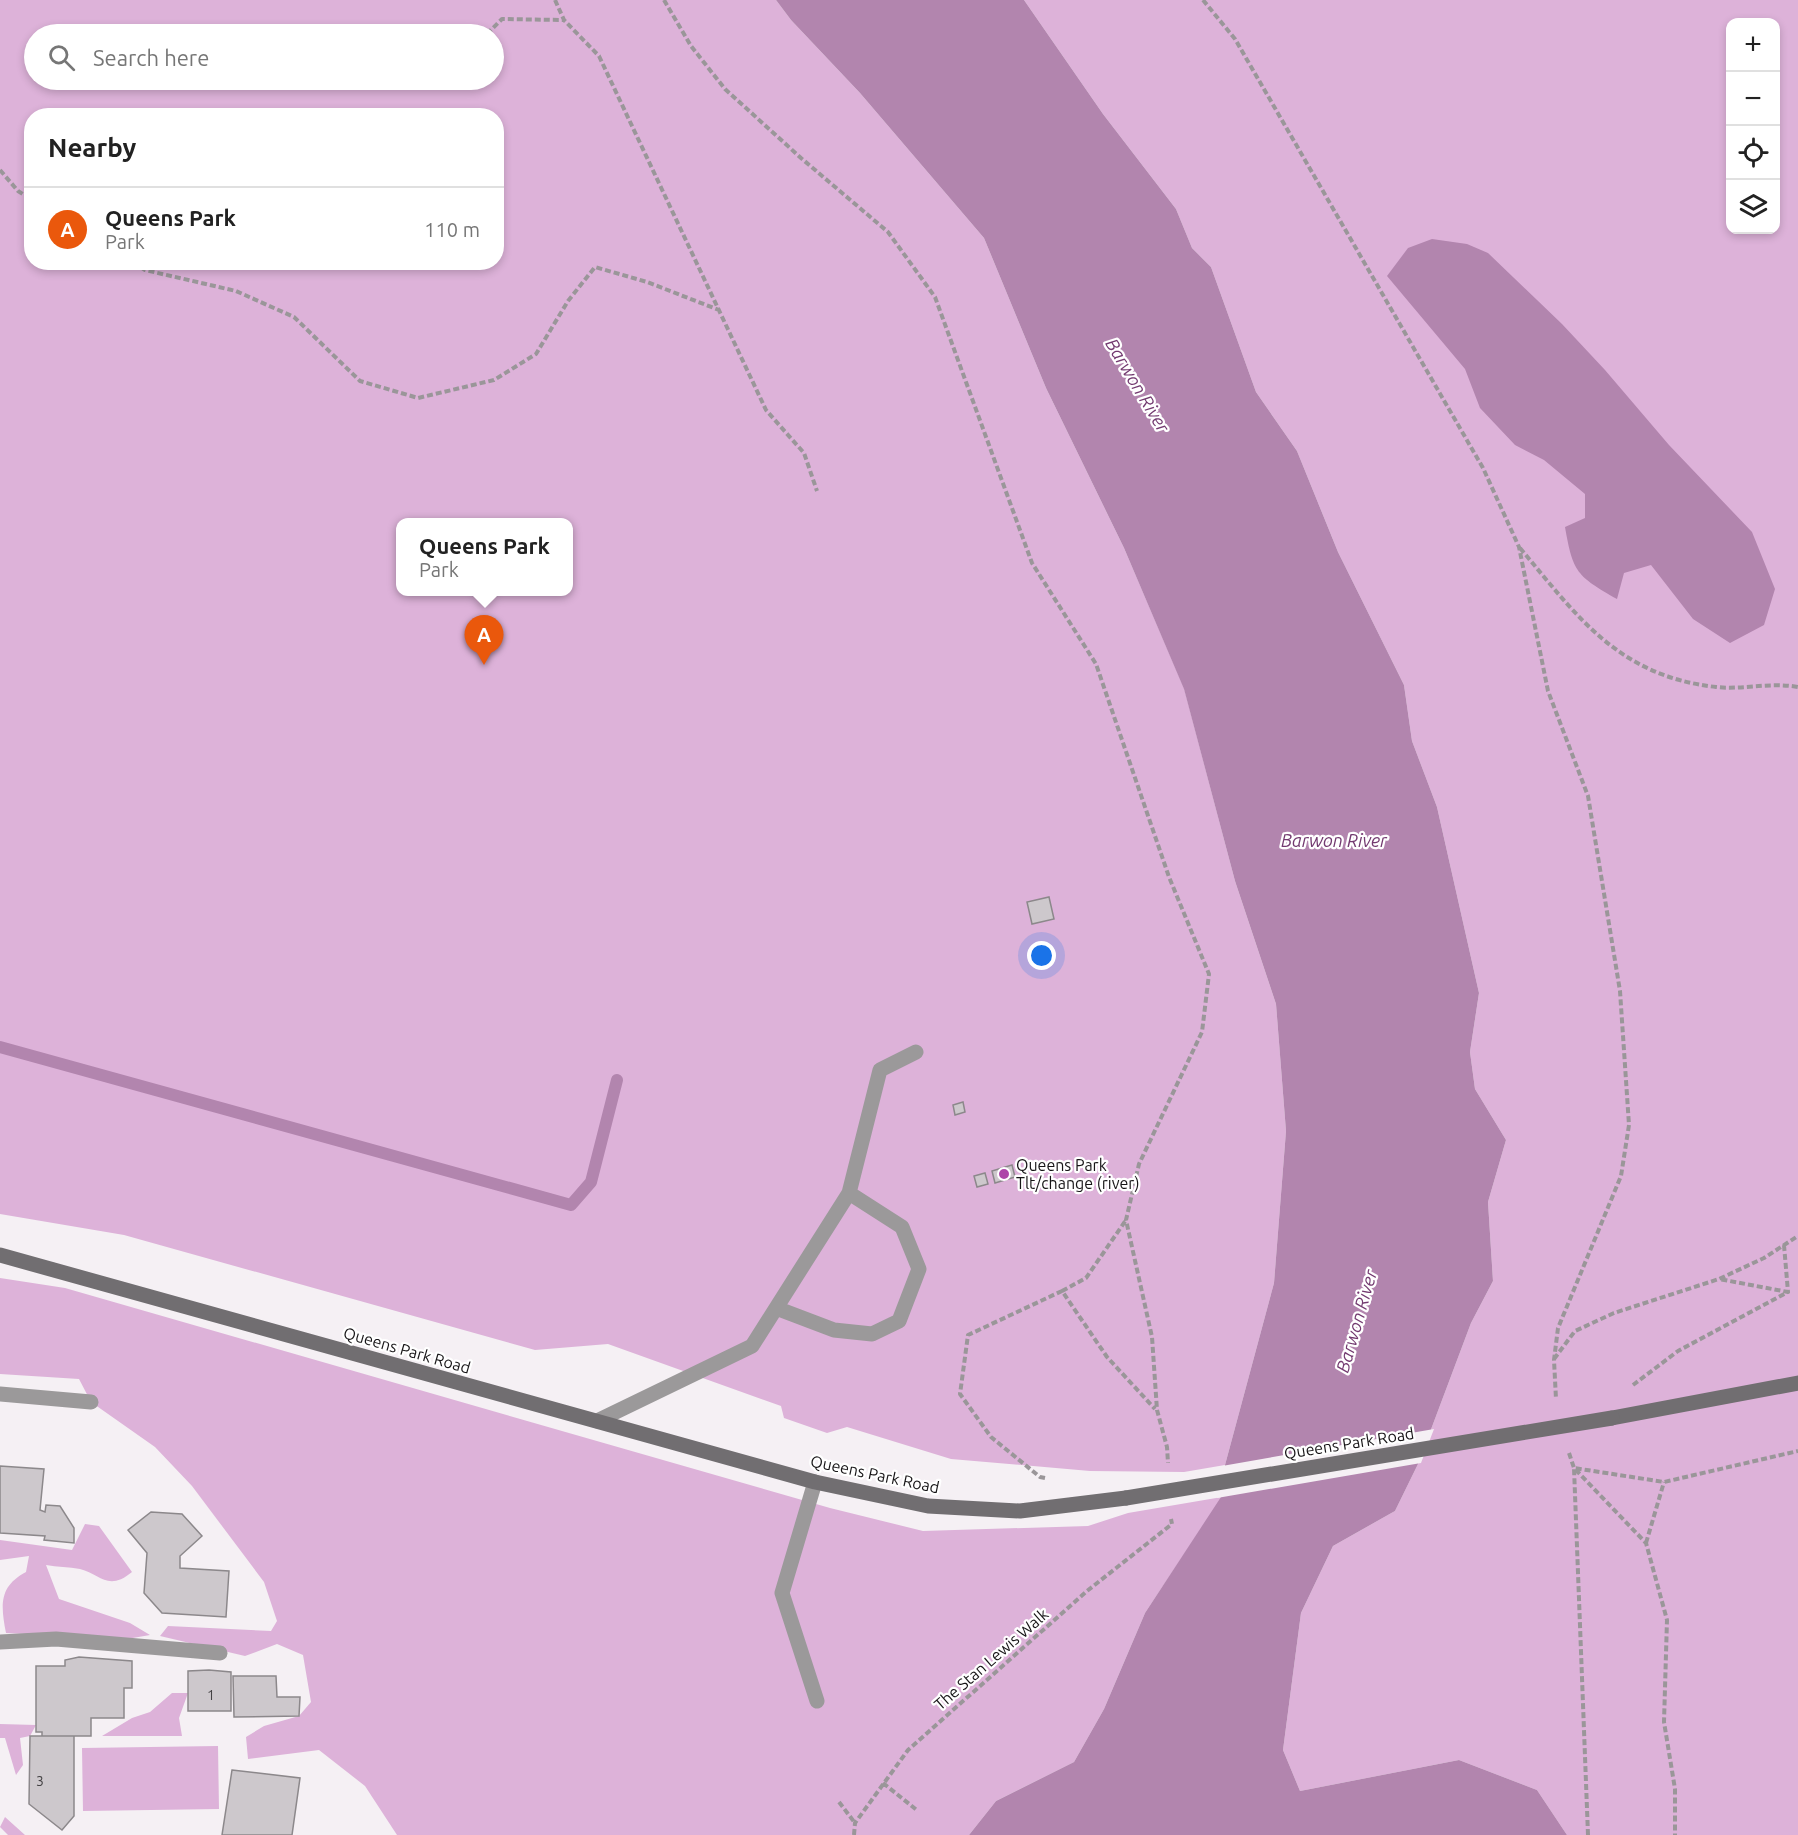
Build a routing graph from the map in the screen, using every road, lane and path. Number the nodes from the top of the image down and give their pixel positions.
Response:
1 (555, 0) edge
2 (664, 0) edge
3 (1203, 0) edge
4 (564, 20) junction
5 (497, 24) edge
6 (0, 170) edge
7 (24, 195) edge
8 (145, 270) edge
9 (719, 310) junction
10 (817, 491) dead end
11 (1519, 548) junction
12 (1798, 687) edge
13 (916, 1052) dead end
14 (849, 1192) junction
15 (1126, 1220) junction
16 (1798, 1236) edge
17 (1784, 1245) junction
18 (0, 1255) edge
19 (1719, 1279) junction
20 (1062, 1291) junction
21 (1788, 1292) junction
22 (776, 1308) junction
23 (1554, 1360) junction
24 (1798, 1383) edge
25 (1626, 1390) dead end
26 (0, 1394) edge
27 (1557, 1401) dead end
28 (91, 1402) dead end
29 (1156, 1410) junction
30 (597, 1421) junction
31 (1568, 1449) dead end
32 (1798, 1451) edge
33 (1574, 1468) junction
34 (1168, 1469) dead end
35 (1050, 1478) dead end
36 (815, 1482) junction
37 (1664, 1482) junction
38 (1171, 1513) dead end
39 (1646, 1544) junction
40 (0, 1642) edge
41 (220, 1653) dead end
42 (817, 1701) dead end
43 (883, 1783) junction
44 (839, 1802) dead end
45 (918, 1812) dead end
46 (855, 1823) junction
47 (854, 1835) edge
48 (1588, 1835) edge
49 (1675, 1835) edge

1 - 4 path
2 - 15 path
3 - 11 path
4 - 5 path
4 - 9 path
6 - 7 path
8 - 9 path
9 - 10 path
11 - 12 path
11 - 23 path
13 - 14 street
14 - 22 street
14 - 22 street
15 - 20 path
15 - 29 path
16 - 17 path
17 - 19 path
17 - 21 path
18 - 30 main road, Queens Park Road
19 - 21 path
19 - 23 path
20 - 29 path
20 - 35 path
21 - 25 path
22 - 30 street
23 - 27 path
24 - 36 main road, Queens Park Road, bridge
26 - 28 street
29 - 34 path
30 - 36 main road, Queens Park Road
31 - 33 path
32 - 37 path
33 - 37 path
33 - 39 path
33 - 48 path
36 - 42 street
37 - 39 path
38 - 43 path, The Stan Lewis Walk
39 - 49 path
40 - 41 street
43 - 45 path
43 - 46 path, The Stan Lewis Walk
44 - 46 path
46 - 47 path

